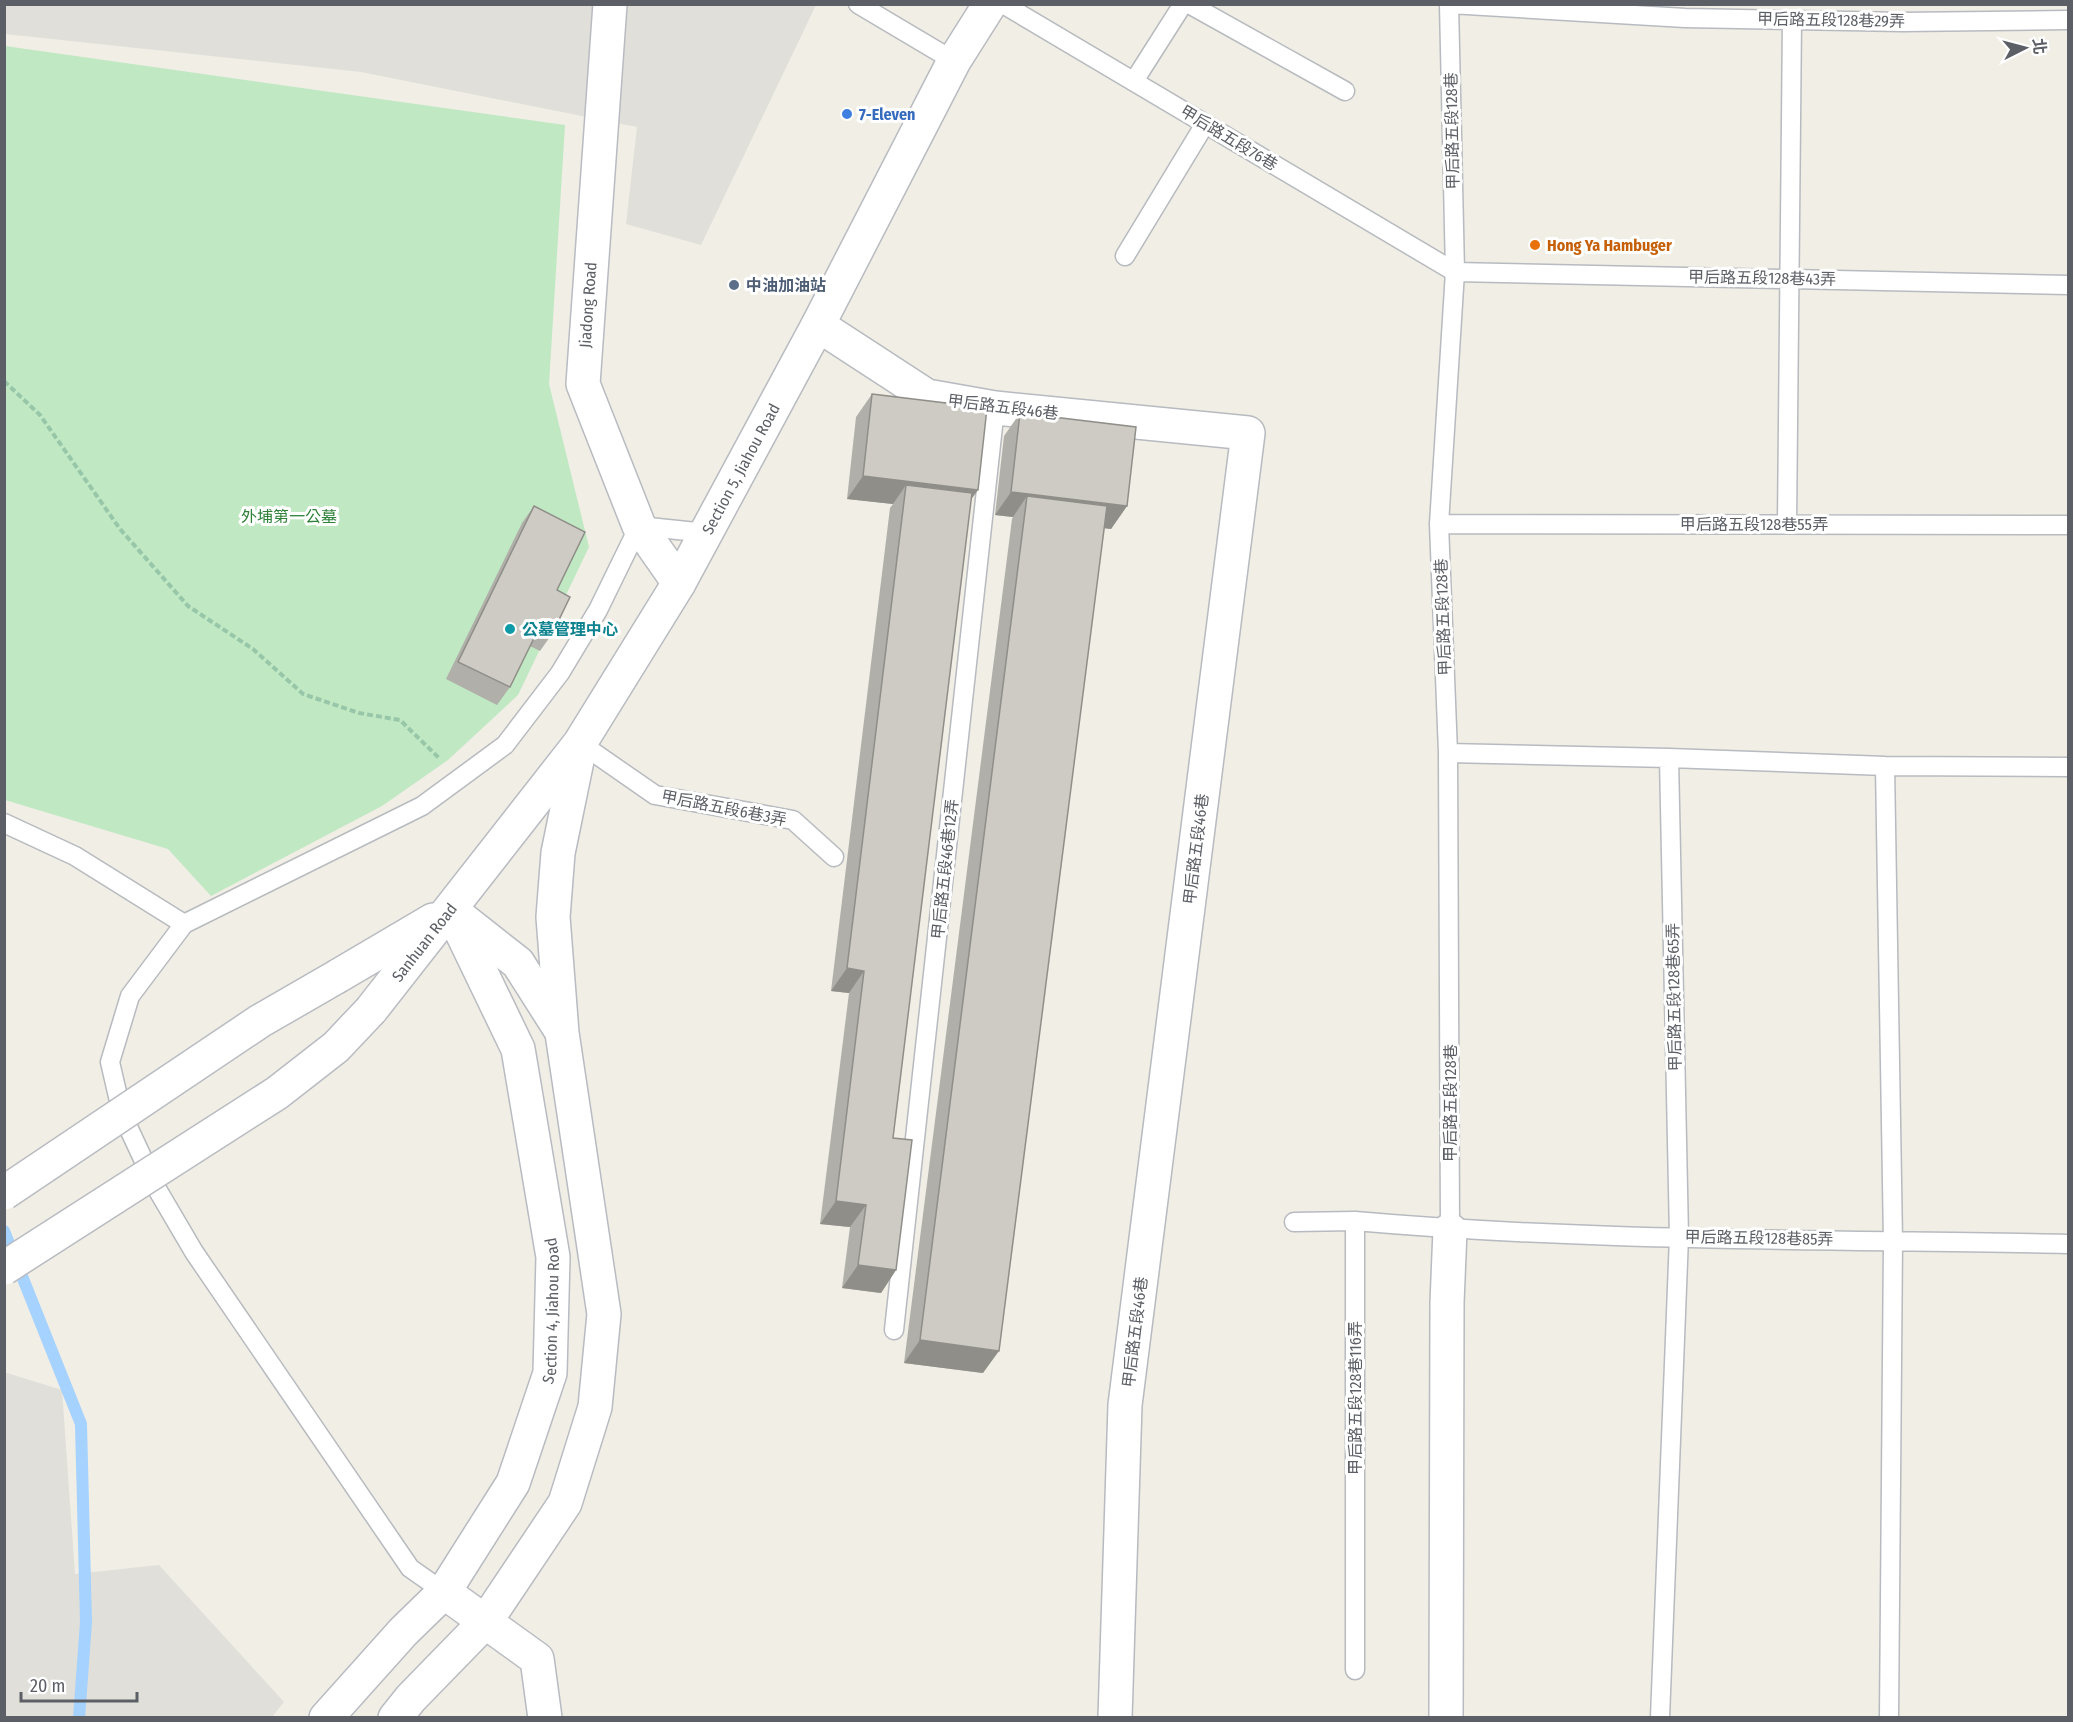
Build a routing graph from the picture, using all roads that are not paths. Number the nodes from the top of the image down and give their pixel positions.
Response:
1 (610, 4) edge
2 (858, 4) edge
3 (990, 4) edge
4 (1003, 4) edge
5 (1183, 4) edge
6 (1189, 4) edge
7 (1450, 4) edge
8 (1684, 11) edge
9 (1903, 13) edge
10 (1792, 20) junction
11 (2068, 20) edge
12 (954, 61) junction
13 (1134, 81) junction
14 (1345, 91) dead end
15 (1205, 124) junction
16 (1125, 256) dead end
17 (1455, 272) junction
18 (1788, 279) junction
19 (2068, 285) edge
20 (818, 325) junction
21 (995, 408) junction
22 (1440, 524) junction
23 (1787, 524) junction
24 (2068, 525) edge
25 (639, 526) junction
26 (706, 533) junction
27 (679, 583) junction
28 (580, 743) junction
29 (1448, 753) junction
30 (1669, 758) junction
31 (1885, 766) junction
32 (2068, 766) edge
33 (4, 823) edge
34 (834, 858) dead end
35 (451, 910) junction
36 (184, 924) junction
37 (562, 1033) junction
38 (4, 1193) edge
39 (1355, 1221) junction
40 (1294, 1222) dead end
41 (1450, 1230) junction
42 (1679, 1237) junction
43 (1893, 1240) junction
44 (2068, 1244) edge
45 (4, 1268) edge
46 (894, 1330) dead end
47 (444, 1592) junction
48 (486, 1621) junction
49 (1355, 1670) dead end
50 (326, 1718) edge
51 (395, 1718) edge
52 (545, 1718) edge
53 (1115, 1718) edge
54 (1446, 1718) edge
55 (1660, 1718) edge
56 (1889, 1718) edge

1 - 25 street, Jiadong Road
2 - 12 lane
3 - 12 street, Section 5, Jiahou Road
4 - 13 lane, 甲后路五段76巷
5 - 13 lane
6 - 14 lane
7 - 8 lane, 甲后路五段128巷29弄
7 - 17 lane, 甲后路五段128巷
8 - 10 lane, 甲后路五段128巷29弄
9 - 10 lane, 甲后路五段128巷29弄
9 - 11 lane, 甲后路五段128巷29弄
10 - 18 lane
12 - 20 street, Section 5, Jiahou Road
13 - 15 lane, 甲后路五段76巷
15 - 16 lane
15 - 17 lane, 甲后路五段76巷
17 - 18 lane, 甲后路五段128巷43弄
17 - 22 lane, 甲后路五段128巷
18 - 19 lane, 甲后路五段128巷43弄
18 - 23 lane
20 - 21 street, 甲后路五段46巷
20 - 26 street, Section 5, Jiahou Road
21 - 46 lane, 甲后路五段46巷12弄
21 - 53 street, 甲后路五段46巷
22 - 23 lane, 甲后路五段128巷55弄
22 - 29 lane, 甲后路五段128巷
23 - 24 lane, 甲后路五段128巷55弄
25 - 26 lane
25 - 27 street, Jiadong Road
25 - 36 lane
26 - 27 street, Section 5, Jiahou Road
27 - 28 street, Section 5, Jiahou Road
28 - 34 lane, 甲后路五段6巷3弄
28 - 35 street, Section 5, Jiahou Road
28 - 37 street
29 - 30 lane
29 - 41 lane, 甲后路五段128巷
30 - 31 lane
30 - 42 lane, 甲后路五段128巷65弄
31 - 32 lane
31 - 43 lane
33 - 36 lane
35 - 37 street
35 - 38 street, Sanhuan Road, bridge
35 - 45 street, Sanhuan Road, bridge
35 - 47 street, Section 4, Jiahou Road
36 - 47 lane
37 - 48 street
39 - 40 lane
39 - 41 lane
39 - 49 lane, 甲后路五段128巷116弄
41 - 42 lane, 甲后路五段128巷85弄
41 - 54 street
42 - 43 lane, 甲后路五段128巷85弄
42 - 55 lane, 甲后路五段128巷65弄
43 - 44 lane, 甲后路五段128巷85弄
43 - 56 lane
47 - 48 street
47 - 50 street, Section 4, Jiahou Road
48 - 51 street
48 - 52 street

